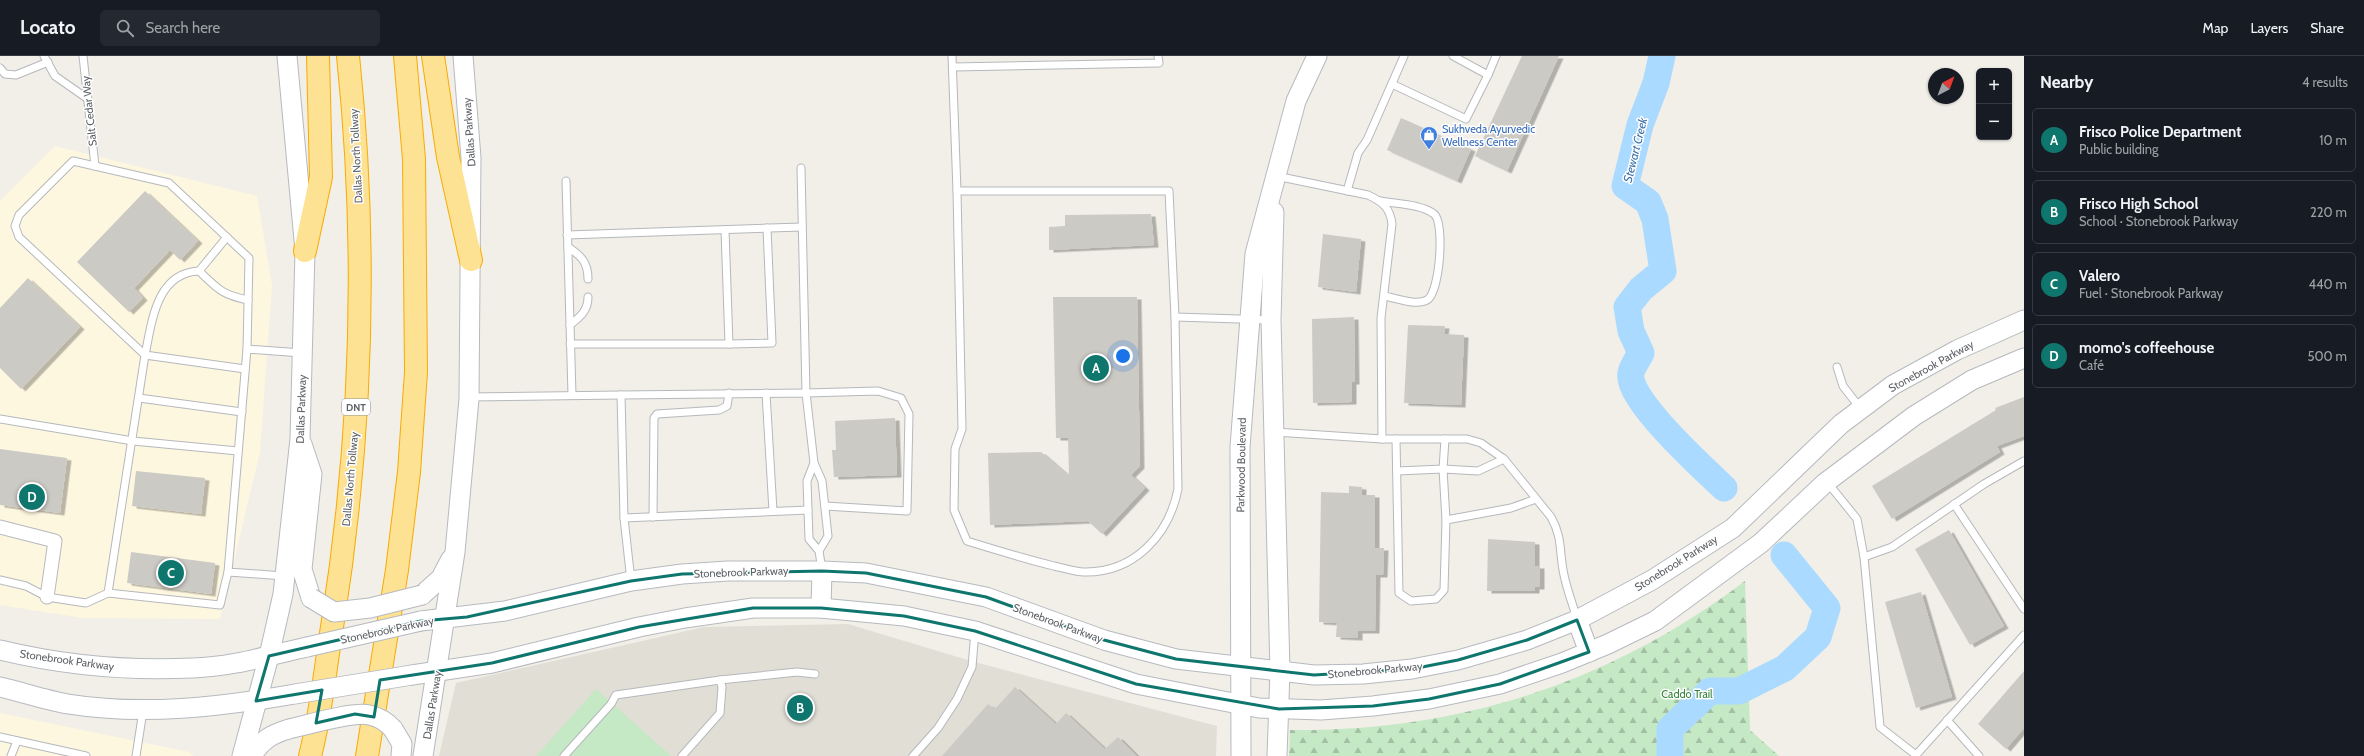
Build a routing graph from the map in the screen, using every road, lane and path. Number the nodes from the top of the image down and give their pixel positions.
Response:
1 (83, 56) edge
2 (287, 56) edge
3 (318, 56) edge
4 (348, 56) edge
5 (405, 56) edge
6 (433, 56) edge
7 (463, 56) edge
8 (952, 56) edge
9 (1158, 56) edge
10 (1317, 56) edge
11 (1404, 56) edge
12 (1453, 56) edge
13 (1496, 56) edge
14 (46, 59) edge
15 (953, 67) junction
16 (0, 68) edge
17 (1488, 75) junction
18 (1392, 84) junction
19 (88, 99) junction
20 (95, 166) junction
21 (801, 168) dead end
22 (1276, 176) junction
23 (566, 181) dead end
24 (957, 191) junction
25 (1347, 191) junction
26 (1380, 201) junction
27 (802, 227) junction
28 (767, 228) junction
29 (725, 230) junction
30 (567, 235) junction
31 (227, 237) junction
32 (568, 247) junction
33 (305, 251) junction
34 (471, 260) junction
35 (199, 271) junction
36 (588, 279) dead end
37 (1384, 296) junction
38 (588, 297) dead end
39 (248, 300) junction
40 (1175, 317) junction
41 (1271, 320) junction
42 (2024, 320) edge
43 (1249, 321) junction
44 (570, 325) junction
45 (570, 344) junction
46 (729, 344) junction
47 (247, 349) junction
48 (302, 353) junction
49 (145, 355) junction
50 (2024, 358) edge
51 (1837, 367) dead end
52 (246, 369) junction
53 (729, 393) junction
54 (766, 393) junction
55 (806, 393) junction
56 (572, 395) junction
57 (622, 395) junction
58 (469, 397) junction
59 (139, 398) junction
60 (1860, 409) junction
61 (242, 412) junction
62 (0, 419) edge
63 (1274, 432) junction
64 (300, 439) junction
65 (1382, 439) junction
66 (1396, 439) junction
67 (1445, 439) junction
68 (133, 441) junction
69 (238, 451) junction
70 (1504, 459) junction
71 (2024, 461) edge
72 (814, 463) junction
73 (1443, 469) junction
74 (1397, 471) junction
75 (1827, 482) junction
76 (1536, 499) junction
77 (1954, 504) junction
78 (825, 506) junction
79 (808, 510) junction
80 (773, 511) junction
81 (653, 517) junction
82 (624, 518) junction
83 (1446, 520) junction
84 (0, 527) edge
85 (819, 551) junction
86 (455, 552) junction
87 (1864, 557) junction
88 (822, 571) junction
89 (228, 572) junction
90 (285, 576) junction
91 (0, 580) edge
92 (632, 581) junction
93 (108, 593) junction
94 (48, 597) junction
95 (821, 608) junction
96 (2024, 609) edge
97 (445, 618) junction
98 (1577, 620) junction
99 (975, 631) junction
100 (2024, 635) edge
101 (0, 650) edge
102 (1589, 652) junction
103 (269, 656) junction
104 (1240, 667) junction
105 (437, 670) junction
106 (1280, 671) junction
107 (815, 674) dead end
108 (720, 680) junction
109 (0, 687) edge
110 (256, 701) junction
111 (1241, 704) junction
112 (144, 708) junction
113 (1279, 709) junction
114 (1947, 720) junction
115 (0, 737) edge
116 (17, 741) junction
117 (10, 756) edge
118 (86, 756) edge
119 (136, 756) edge
120 (242, 756) edge
121 (252, 756) edge
122 (310, 756) edge
123 (367, 756) edge
124 (401, 756) edge
125 (423, 756) edge
126 (564, 756) edge
127 (682, 756) edge
128 (913, 756) edge
129 (1241, 756) edge
130 (1277, 756) edge
131 (1917, 756) edge
132 (1979, 756) edge

1 - 19 lane, Salt Cedar Way
2 - 33 main road, Dallas Parkway
3 - 33 highway
4 - 122 highway, Dallas North Tollway / DNT
5 - 123 highway
6 - 34 highway
7 - 34 main road, Dallas Parkway
8 - 15 lane
9 - 15 lane
10 - 22 main road, Parkwood Boulevard
11 - 18 lane
12 - 17 lane
13 - 17 lane
14 - 16 lane
14 - 19 lane
15 - 24 lane
17 - 18 lane
18 - 25 lane
19 - 20 lane, Salt Cedar Way
20 - 31 lane
20 - 49 lane
21 - 27 lane
22 - 25 lane
22 - 41 main road, Parkwood Boulevard
22 - 43 main road, Parkwood Boulevard
23 - 30 lane
24 - 40 lane
24 - 40 lane
25 - 26 lane
26 - 37 lane
26 - 37 lane
27 - 28 lane
27 - 55 lane
28 - 29 lane
28 - 46 lane
29 - 30 lane
29 - 46 lane
30 - 32 lane
31 - 35 lane
31 - 39 lane
32 - 36 lane
32 - 44 lane
33 - 48 main road, Dallas Parkway
34 - 58 main road, Dallas Parkway
35 - 39 lane
35 - 49 lane
37 - 65 lane
38 - 44 lane
39 - 47 lane
40 - 43 lane
41 - 43 lane
41 - 63 main road, Parkwood Boulevard
42 - 60 main road, Stonebrook Parkway
43 - 104 main road, Parkwood Boulevard
44 - 45 lane
45 - 46 lane
45 - 56 lane
47 - 48 lane
47 - 52 lane
48 - 64 main road, Dallas Parkway
49 - 52 lane
49 - 59 lane
50 - 75 main road
51 - 60 lane
52 - 61 lane
53 - 54 lane
53 - 57 lane
53 - 81 lane
54 - 55 lane
54 - 80 lane
55 - 72 lane
55 - 78 lane
56 - 57 lane
56 - 58 lane
57 - 82 lane
58 - 86 main road, Dallas Parkway
59 - 61 lane
59 - 68 lane
60 - 98 main road, Stonebrook Parkway
61 - 69 lane
62 - 68 lane
63 - 65 lane
63 - 106 main road, Parkwood Boulevard
64 - 86 main road, bridge
64 - 90 main road, Dallas Parkway
65 - 66 lane
66 - 67 lane
66 - 74 lane
67 - 70 lane
67 - 73 lane
68 - 69 lane
68 - 93 lane
69 - 89 lane
70 - 73 lane
70 - 76 lane
71 - 77 lane
72 - 78 lane
72 - 79 lane
73 - 74 lane
73 - 83 lane
74 - 83 lane
75 - 87 lane
75 - 102 main road
76 - 83 lane
76 - 98 lane
77 - 87 lane
77 - 96 lane
78 - 85 lane
79 - 80 lane
79 - 85 lane
80 - 81 lane
81 - 82 lane
82 - 92 lane
84 - 94 street
85 - 88 lane
86 - 97 main road, Dallas Parkway
87 - 131 lane
88 - 92 main road, Stonebrook Parkway
88 - 95 main road
88 - 104 main road, Stonebrook Parkway
89 - 90 lane
89 - 93 lane
90 - 103 main road, Dallas Parkway
91 - 94 lane
92 - 97 main road, Stonebrook Parkway
93 - 94 lane
95 - 99 main road
95 - 105 main road
97 - 103 main road, Stonebrook Parkway, bridge
97 - 105 main road, Dallas Parkway
98 - 102 main road
98 - 106 main road, Stonebrook Parkway
99 - 111 main road
99 - 128 lane
100 - 114 lane
101 - 103 main road, Stonebrook Parkway
102 - 113 main road
103 - 110 main road, Dallas Parkway
104 - 106 main road, Stonebrook Parkway
104 - 111 main road, Parkwood Boulevard
105 - 110 main road, bridge
105 - 125 main road, Dallas Parkway
106 - 113 main road, Parkwood Boulevard
107 - 108 lane
108 - 126 lane
108 - 127 lane
109 - 112 main road
110 - 112 main road
110 - 120 main road, Dallas Parkway
111 - 113 main road
111 - 129 main road, Parkwood Boulevard
112 - 119 lane
113 - 130 main road, Parkwood Boulevard
114 - 131 lane
114 - 132 lane
115 - 116 lane
116 - 117 lane
116 - 118 lane
121 - 124 main road, bridge

